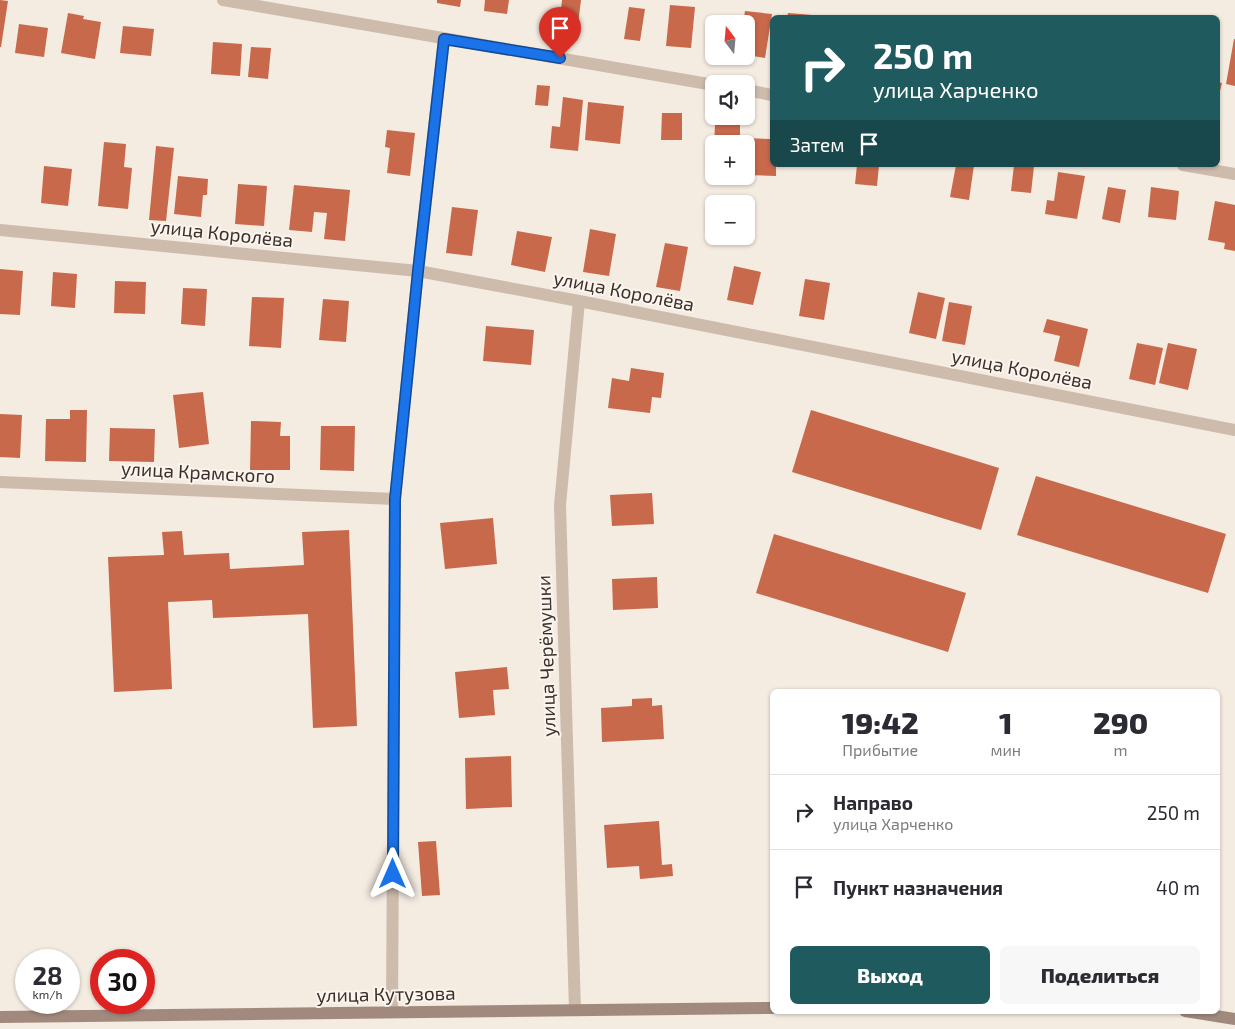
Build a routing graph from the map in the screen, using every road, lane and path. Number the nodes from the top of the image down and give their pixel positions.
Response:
1 (224, 0) edge
2 (444, 39) junction
3 (705, 83) edge
4 (755, 92) edge
5 (770, 95) edge
6 (1195, 167) edge
7 (1235, 174) edge
8 (0, 230) edge
9 (418, 271) junction
10 (579, 301) junction
11 (1235, 430) edge
12 (0, 482) edge
13 (395, 499) junction
14 (770, 1008) edge
15 (575, 1010) junction
16 (392, 1012) junction
17 (1202, 1014) edge
18 (0, 1017) edge
19 (1235, 1020) edge

1 - 2 street
2 - 3 street
2 - 9 street
4 - 5 street
6 - 7 street
8 - 9 street, улица Королёва
9 - 10 street, улица Королёва
9 - 13 street
10 - 11 street, улица Королёва
10 - 15 street, улица Черёмушки
12 - 13 street, улица Крамского
13 - 16 street
14 - 15 main road, улица Кутузова
15 - 16 main road, улица Кутузова
16 - 18 main road, улица Кутузова
17 - 19 main road

